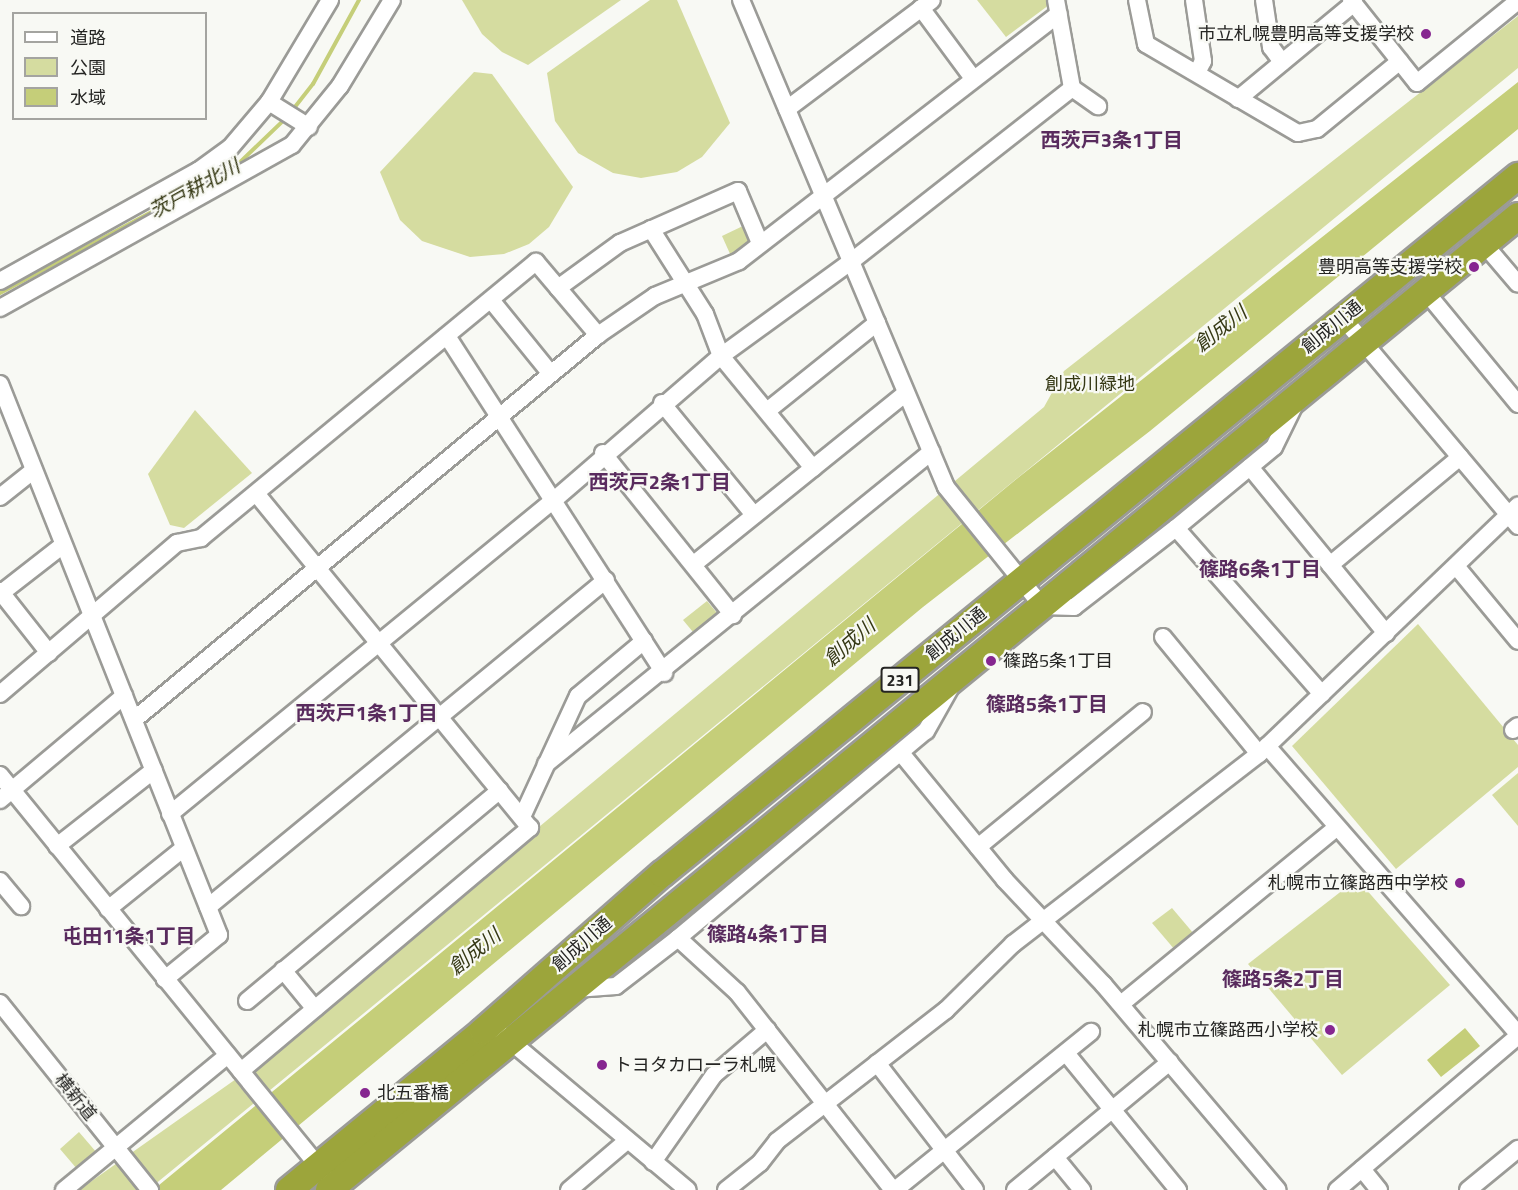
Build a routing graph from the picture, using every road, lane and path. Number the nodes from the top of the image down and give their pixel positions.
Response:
1 (330, 0) edge
2 (392, 0) edge
3 (741, 0) edge
4 (1137, 0) edge
5 (1194, 0) edge
6 (1264, 0) edge
7 (1518, 1) edge
8 (1352, 2) edge
9 (926, 4) edge
10 (1057, 7) edge
11 (1400, 61) junction
12 (1282, 62) junction
13 (1197, 73) junction
14 (972, 77) junction
15 (1072, 88) junction
16 (1238, 99) junction
17 (1098, 106) dead end
18 (787, 109) junction
19 (288, 114) junction
20 (1518, 176) edge
21 (823, 194) junction
22 (1518, 216) edge
23 (121, 227) junction
24 (651, 228) junction
25 (760, 243) junction
26 (1484, 244) junction
27 (853, 260) junction
28 (0, 281) edge
29 (686, 283) junction
30 (1518, 284) edge
31 (558, 288) junction
32 (1426, 292) junction
33 (491, 300) junction
34 (0, 308) edge
35 (1343, 318) junction
36 (877, 323) junction
37 (598, 335) junction
38 (447, 336) junction
39 (1365, 342) junction
40 (721, 356) junction
41 (551, 374) junction
42 (906, 393) junction
43 (2, 394) edge
44 (1299, 395) junction
45 (662, 403) junction
46 (1518, 404) edge
47 (767, 411) junction
48 (500, 416) junction
49 (931, 452) junction
50 (603, 453) junction
51 (1460, 457) junction
52 (1250, 467) junction
53 (813, 468) junction
54 (34, 470) junction
55 (257, 494) junction
56 (0, 498) edge
57 (554, 500) junction
58 (754, 515) junction
59 (1515, 516) edge
60 (1176, 528) junction
61 (63, 544) junction
62 (694, 564) junction
63 (1330, 565) junction
64 (1456, 566) junction
65 (318, 568) junction
66 (1015, 573) junction
67 (606, 580) junction
68 (0, 593) edge
69 (1042, 606) junction
70 (733, 615) junction
71 (93, 618) junction
72 (1386, 633) junction
73 (1163, 637) dead end
74 (644, 641) junction
75 (1518, 641) edge
76 (376, 642) junction
77 (49, 652) junction
78 (664, 673) junction
79 (957, 677) junction
80 (0, 694) edge
81 (1322, 694) junction
82 (124, 696) junction
83 (1143, 712) dead end
84 (438, 716) junction
85 (135, 719) junction
86 (1263, 750) junction
87 (901, 753) junction
88 (546, 765) junction
89 (154, 770) junction
90 (0, 775) edge
91 (500, 790) junction
92 (6, 795) edge
93 (170, 814) junction
94 (522, 817) junction
95 (1338, 827) junction
96 (57, 846) junction
97 (978, 847) junction
98 (184, 848) junction
99 (662, 874) junction
100 (0, 881) edge
101 (683, 901) junction
102 (21, 906) dead end
103 (208, 907) junction
104 (108, 909) junction
105 (1042, 920) junction
106 (678, 938) junction
107 (283, 970) junction
108 (165, 979) junction
109 (576, 988) junction
110 (248, 1001) dead end
111 (0, 1003) edge
112 (1121, 1004) junction
113 (315, 1009) junction
114 (493, 1023) junction
115 (767, 1030) junction
116 (1091, 1032) dead end
117 (1518, 1035) edge
118 (509, 1042) junction
119 (1066, 1053) junction
120 (228, 1055) junction
121 (1170, 1062) junction
122 (877, 1063) junction
123 (241, 1071) junction
124 (826, 1103) junction
125 (1112, 1110) junction
126 (628, 1140) junction
127 (116, 1148) junction
128 (1518, 1149) edge
129 (944, 1150) junction
130 (1055, 1157) junction
131 (653, 1162) junction
132 (318, 1166) junction
133 (1362, 1169) junction
134 (146, 1184) edge
135 (332, 1188) edge
136 (64, 1190) edge
137 (289, 1190) edge
138 (569, 1190) edge
139 (688, 1190) edge
140 (726, 1190) edge
141 (894, 1190) edge
142 (975, 1190) edge
143 (1015, 1190) edge
144 (1082, 1190) edge
145 (1178, 1190) edge
146 (1278, 1190) edge
147 (1337, 1190) edge
148 (1379, 1190) edge
149 (1468, 1190) edge

1 - 19 street
2 - 19 street
3 - 18 street
4 - 13 street
5 - 13 street
6 - 12 street
7 - 11 street
8 - 11 street
8 - 12 street
9 - 14 street
9 - 18 street
10 - 14 street
10 - 15 street
11 - 16 street
12 - 16 street
13 - 16 street
14 - 21 street
15 - 17 street
15 - 27 street
18 - 21 street
19 - 23 street
19 - 23 street
20 - 35 highway, 創成川通 / 231
21 - 25 street
21 - 27 street
22 - 26 highway, 創成川通 / 231
23 - 28 street
23 - 34 street
24 - 25 street
24 - 29 street
24 - 31 street
25 - 29 street
26 - 30 street
26 - 32 highway, 創成川通 / 231
27 - 36 street
27 - 40 street
29 - 37 street
29 - 40 street
31 - 33 street
31 - 37 street
32 - 39 highway, 創成川通 / 231
32 - 46 street
33 - 38 street
33 - 41 street
35 - 39 street
35 - 66 highway, 創成川通 / 231
36 - 42 street
36 - 47 street
37 - 41 street
38 - 48 street
38 - 55 street
39 - 44 highway, 創成川通 / 231
39 - 51 street
40 - 45 street
40 - 47 street
41 - 48 street
42 - 49 street
42 - 53 street
43 - 54 street
44 - 52 street
44 - 69 highway, 創成川通 / 231
45 - 50 street
45 - 58 street
47 - 53 street
48 - 57 street
48 - 65 street
49 - 66 street
49 - 70 street
50 - 57 street
50 - 62 street
51 - 59 street
51 - 63 street
52 - 60 street
52 - 63 street
53 - 58 street
54 - 56 street
54 - 61 street
55 - 65 street
55 - 71 street
57 - 67 street
57 - 76 street
58 - 62 street
59 - 64 street
60 - 69 street
60 - 81 street
61 - 68 street
61 - 71 street
62 - 70 street
63 - 72 street
64 - 72 street
64 - 75 street
65 - 76 street
65 - 85 street
66 - 69 street
66 - 99 highway, 創成川通 / 231
67 - 74 street
67 - 84 street
68 - 77 street
69 - 79 highway, 創成川通 / 231
70 - 78 street
71 - 77 street
71 - 82 street
72 - 81 street
73 - 86 street
74 - 78 street
74 - 88 street
76 - 84 street
76 - 93 street
77 - 80 street
78 - 88 street
79 - 87 street
79 - 101 highway, 創成川通 / 231
81 - 86 street
82 - 85 street
82 - 92 street
83 - 97 street
84 - 91 street
84 - 103 street
85 - 89 street
86 - 95 street
86 - 105 street
87 - 97 street
87 - 106 street
88 - 94 street
89 - 93 street
89 - 96 street
90 - 92 street
91 - 94 street
91 - 107 street
92 - 96 street
93 - 98 street
94 - 113 street
95 - 112 street
95 - 117 street
96 - 104 street
97 - 105 street
98 - 103 street
98 - 104 street
99 - 101 highway
99 - 114 highway, 創成川通 / 231
100 - 102 street
101 - 109 highway, 創成川通 / 231
103 - 108 street
104 - 108 street
105 - 112 street
105 - 122 street
106 - 109 street
106 - 115 street
107 - 110 street
107 - 113 street
108 - 120 street
109 - 118 highway, 創成川通 / 231
111 - 127 street, 横新道
112 - 121 street
113 - 123 street
114 - 118 street
114 - 132 highway, 創成川通 / 231
115 - 124 street
115 - 131 street
116 - 119 street
117 - 133 street
118 - 126 street
118 - 135 highway, 創成川通 / 231
119 - 125 street
119 - 129 street
120 - 123 street
120 - 127 street
121 - 125 street
121 - 146 street
122 - 124 street
122 - 129 street
123 - 132 street
124 - 140 street
124 - 141 street
125 - 130 street
125 - 145 street
126 - 131 street
126 - 138 street
127 - 134 street, 横新道
127 - 136 street
128 - 149 street
129 - 141 street
129 - 142 street
130 - 143 street
130 - 144 street
131 - 139 street
132 - 135 street
132 - 137 highway, 創成川通 / 231
133 - 147 street
133 - 148 street

